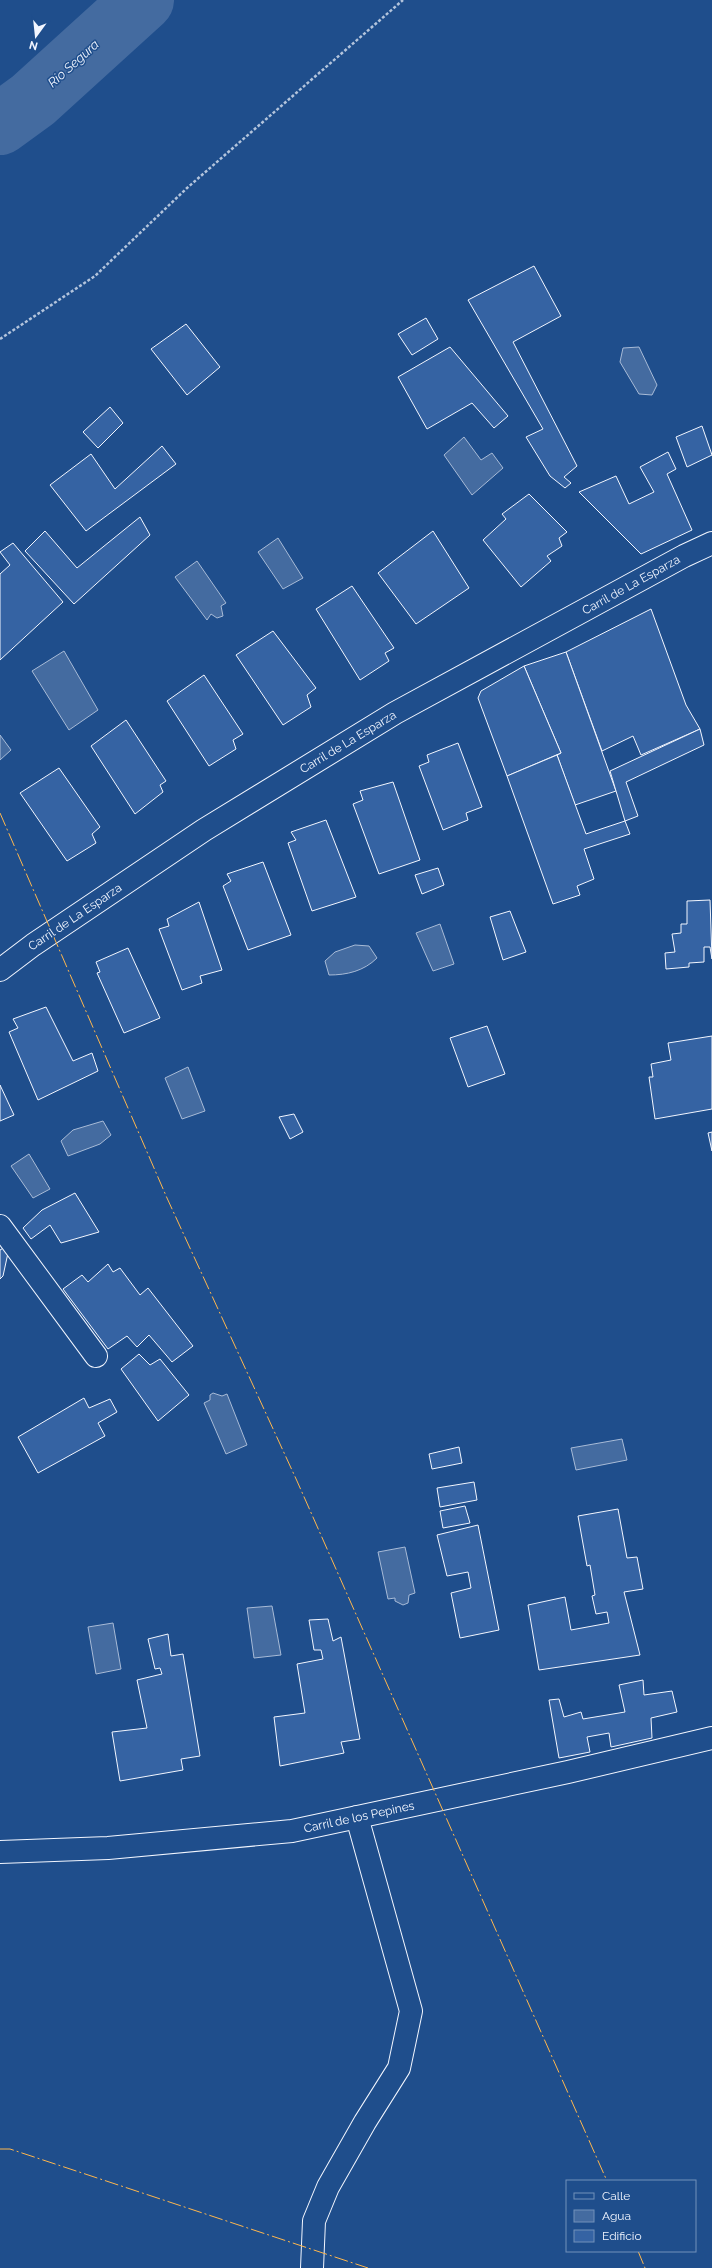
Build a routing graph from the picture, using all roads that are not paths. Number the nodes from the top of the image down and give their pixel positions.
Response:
1 (712, 543) edge
2 (0, 970) edge
3 (0, 1226) edge
4 (96, 1356) dead end
5 (712, 1738) edge
6 (357, 1817) junction
7 (0, 1852) edge
8 (312, 2268) edge

1 - 2 street, Carril de La Esparza
3 - 4 street
5 - 6 street, Carril de los Pepines
6 - 7 street, Carril de los Pepines
6 - 8 street

